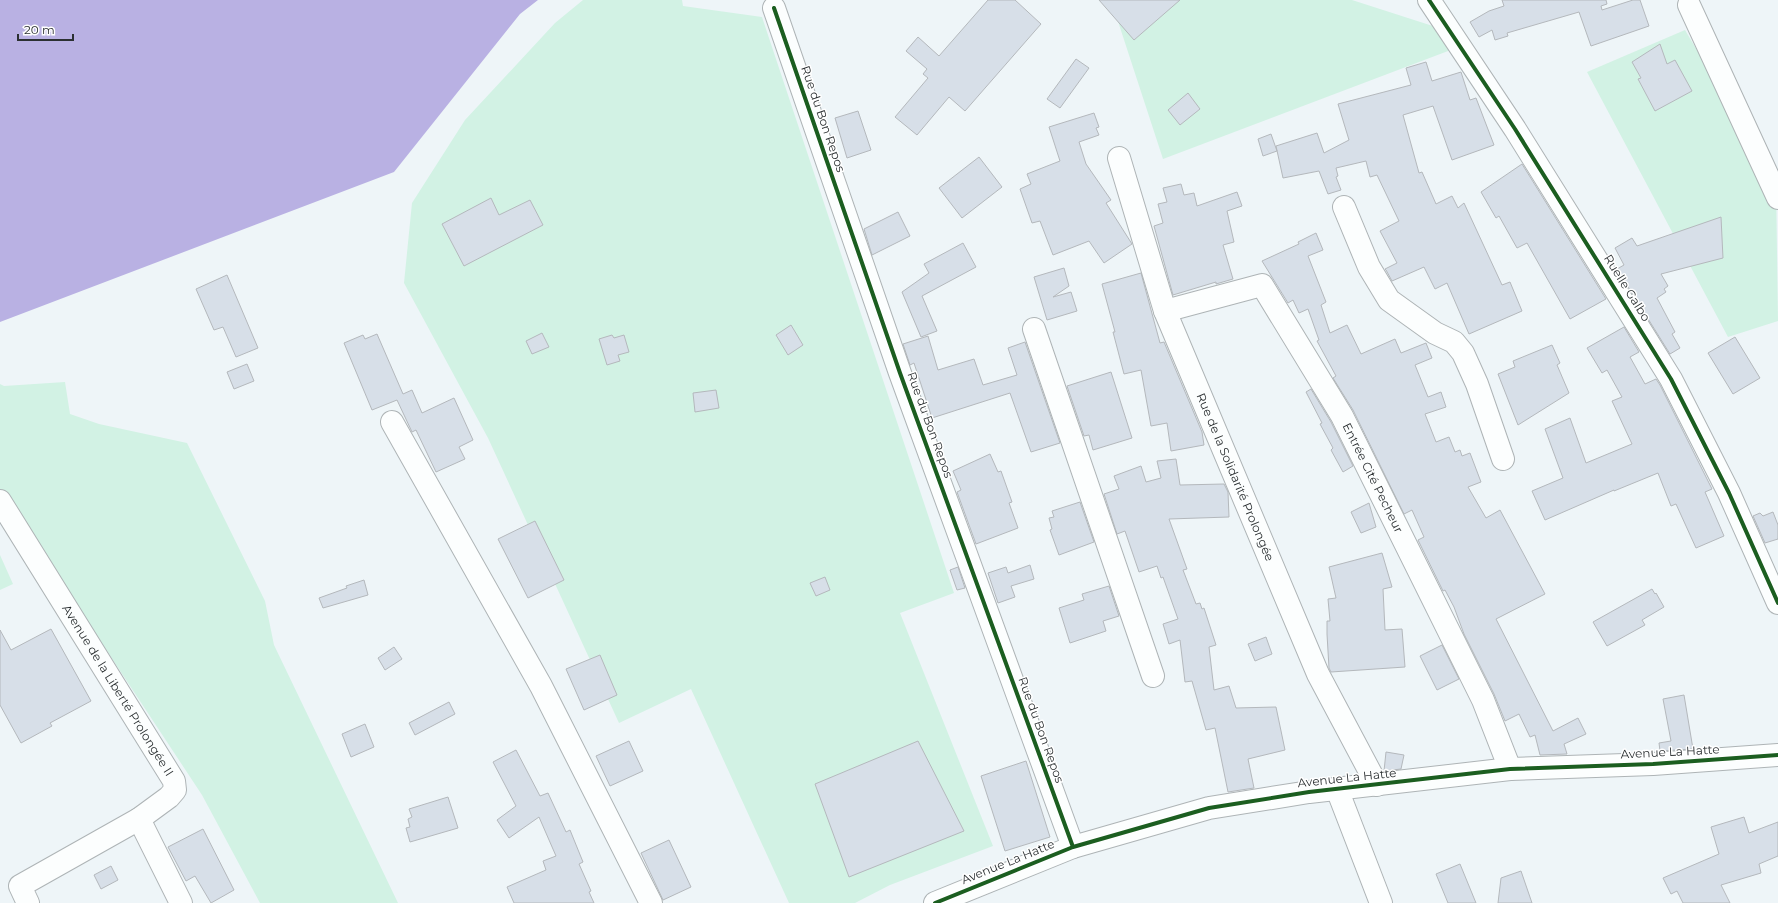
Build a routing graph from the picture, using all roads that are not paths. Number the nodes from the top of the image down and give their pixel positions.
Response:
1 (1430, 0) edge
2 (1689, 5) dead end
3 (774, 8) dead end
4 (1120, 158) dead end
5 (1778, 198) edge
6 (1344, 207) dead end
7 (1165, 310) junction
8 (1034, 329) dead end
9 (392, 422) dead end
10 (1503, 459) dead end
11 (0, 501) edge
12 (1778, 603) edge
13 (1153, 676) dead end
14 (1778, 755) edge
15 (1510, 769) junction
16 (1377, 786) junction
17 (1337, 790) junction
18 (139, 818) junction
19 (1073, 847) junction
20 (28, 903) edge
21 (181, 903) edge
22 (651, 903) edge
23 (935, 903) edge
24 (1381, 903) edge

1 - 12 street, Ruelle Galbo
2 - 5 street
3 - 19 street, Rue du Bon Repos
4 - 7 street, Rue de la Solidarité Prolongée
6 - 10 street
7 - 15 street, Entrée Cité Pecheur
7 - 16 street, Rue de la Solidarité Prolongée
8 - 13 street
9 - 22 street
11 - 18 street, Avenue de la Liberté Prolongée II
14 - 15 street, Avenue La Hatte
15 - 16 street, Avenue La Hatte
16 - 17 street, Avenue La Hatte
17 - 19 street, Avenue La Hatte
17 - 24 street
18 - 20 street, Avenue de la Liberté Prolongée II
18 - 21 street
19 - 23 street, Avenue La Hatte

